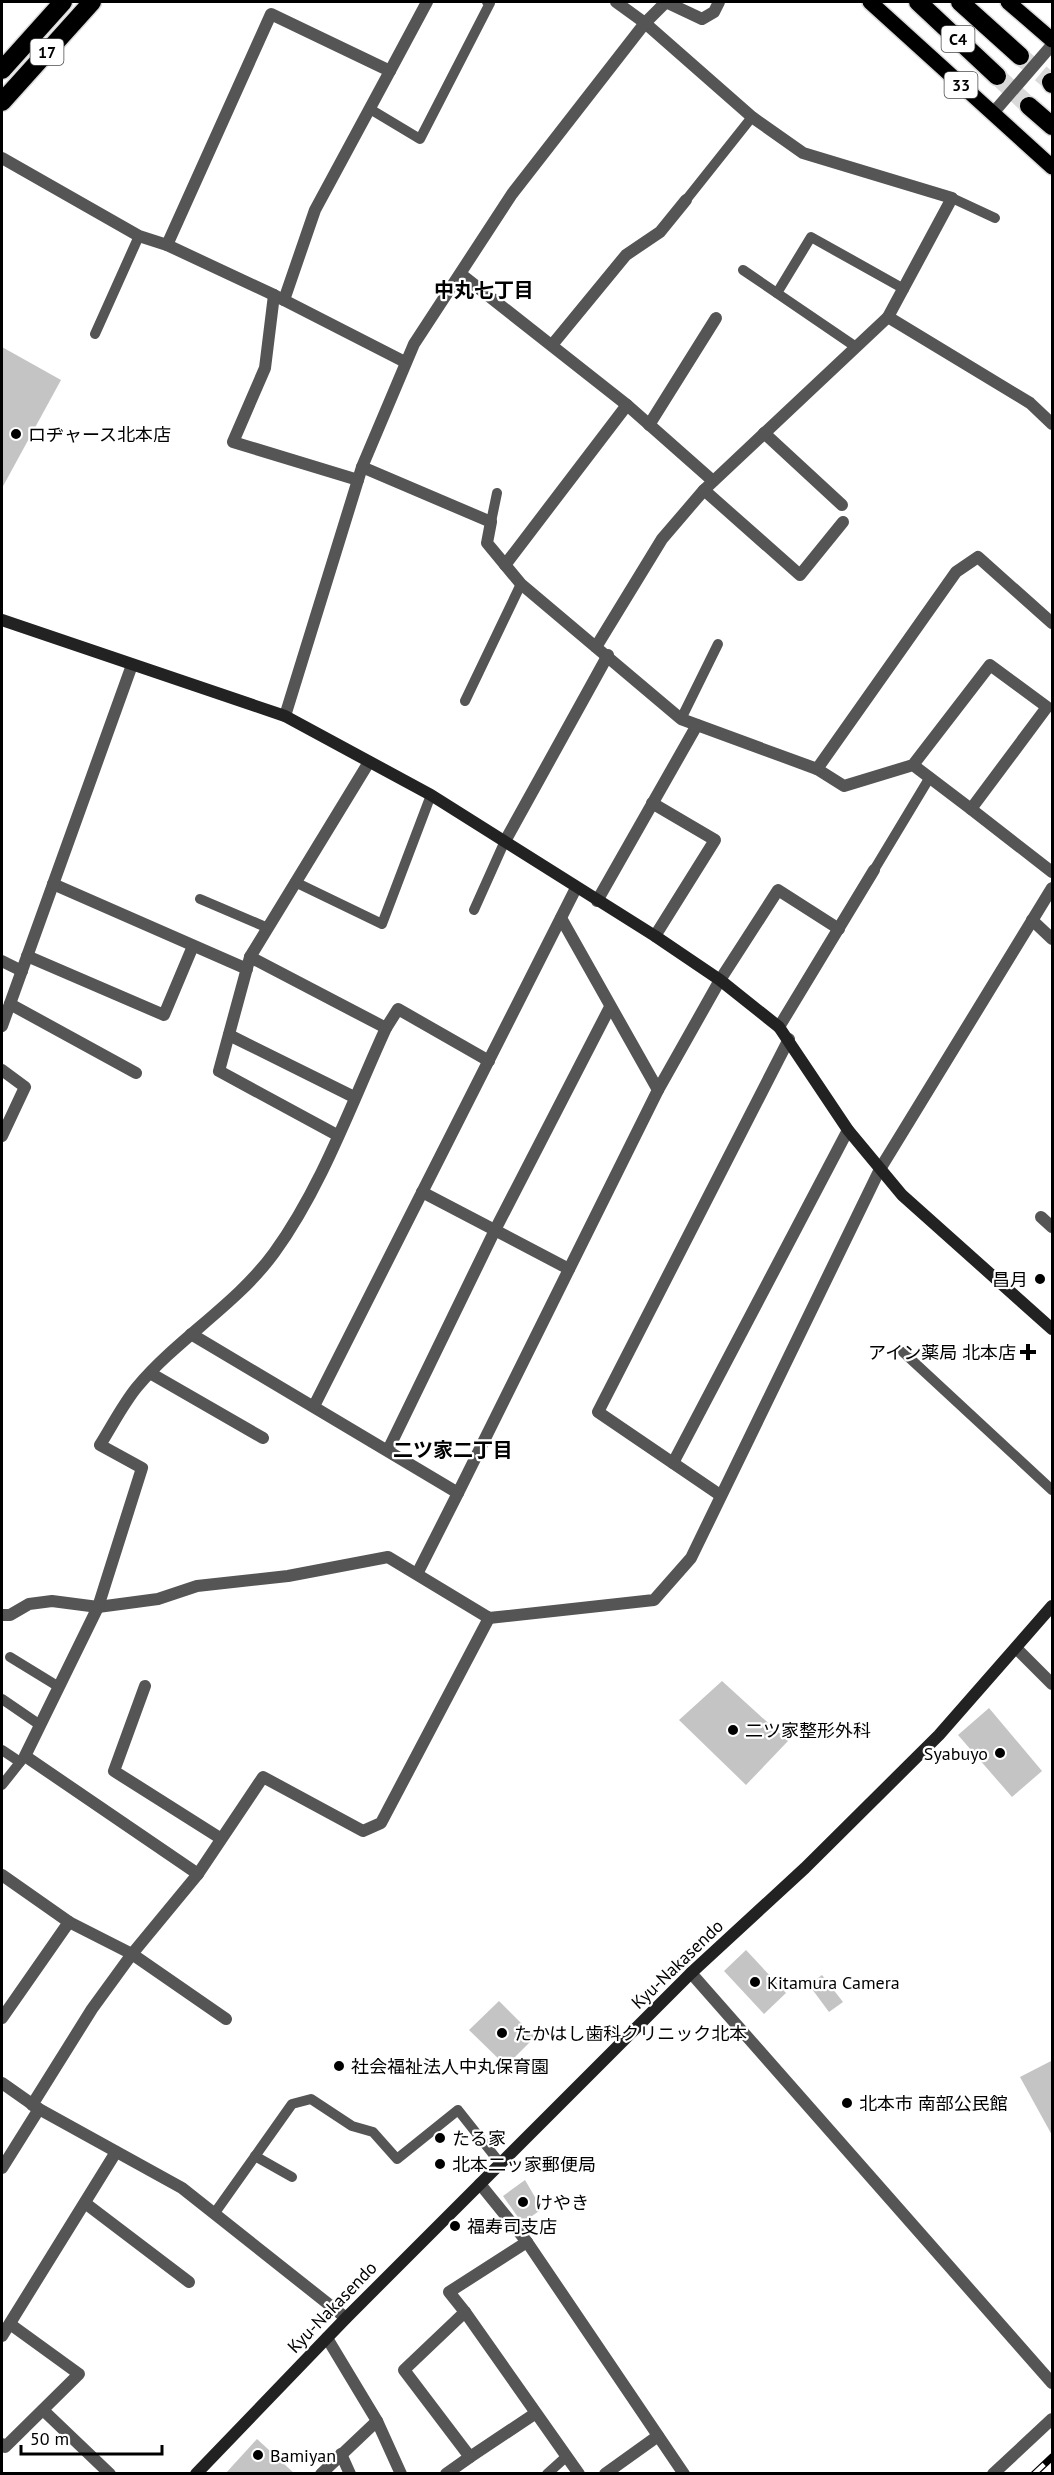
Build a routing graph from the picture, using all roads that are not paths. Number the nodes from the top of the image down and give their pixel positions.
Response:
1 (63, 2) edge
2 (92, 2) edge
3 (427, 2) edge
4 (487, 2) edge
5 (616, 2) edge
6 (719, 2) edge
7 (870, 2) edge
8 (918, 2) edge
9 (960, 2) edge
10 (1008, 2) edge
11 (645, 23) junction
12 (1053, 40) edge
13 (1053, 45) edge
14 (1020, 56) tunnel mouth
15 (2, 70) edge
16 (390, 71) junction
17 (997, 76) tunnel mouth
18 (2, 102) edge
19 (1029, 106) tunnel mouth
20 (370, 109) junction
21 (993, 113) junction
22 (752, 117) junction
23 (1053, 126) edge
24 (2, 158) edge
25 (1053, 167) edge
26 (952, 198) junction
27 (686, 200) joint
28 (995, 218) dead end
29 (139, 236) junction
30 (168, 245) junction
31 (743, 270) dead end
32 (462, 275) junction
33 (904, 289) junction
34 (777, 293) junction
35 (279, 297) junction
36 (716, 318) dead end
37 (888, 318) junction
38 (95, 334) dead end
39 (552, 345) junction
40 (856, 347) junction
41 (405, 362) junction
42 (627, 405) junction
43 (1053, 424) edge
44 (649, 425) junction
45 (764, 433) junction
46 (360, 473) junction
47 (709, 486) junction
48 (497, 494) dead end
49 (842, 505) dead end
50 (491, 522) junction
51 (843, 522) dead end
52 (505, 565) junction
53 (521, 584) junction
54 (2, 620) edge
55 (1053, 623) edge
56 (718, 644) dead end
57 (596, 647) junction
58 (608, 655) junction
59 (132, 665) junction
60 (465, 701) dead end
61 (285, 716) junction
62 (681, 719) junction
63 (697, 725) junction
64 (369, 762) junction
65 (913, 765) junction
66 (817, 769) junction
67 (930, 777) junction
68 (431, 795) junction
69 (652, 803) junction
70 (971, 809) junction
71 (504, 843) junction
72 (874, 870) joint
73 (1053, 872) edge
74 (296, 882) junction
75 (53, 884) junction
76 (576, 888) junction
77 (1053, 888) edge
78 (200, 899) dead end
79 (597, 901) junction
80 (474, 910) dead end
81 (561, 918) junction
82 (1032, 921) junction
83 (268, 928) junction
84 (839, 929) junction
85 (655, 936) junction
86 (1053, 939) edge
87 (193, 946) junction
88 (27, 956) junction
89 (2, 961) edge
90 (248, 963) junction
91 (22, 971) junction
92 (720, 980) junction
93 (10, 1004) junction
94 (610, 1007) junction
95 (2, 1026) edge
96 (779, 1026) junction
97 (386, 1028) junction
98 (229, 1035) junction
99 (789, 1039) junction
100 (489, 1061) junction
101 (2, 1071) edge
102 (136, 1073) dead end
103 (658, 1090) junction
104 (354, 1097) junction
105 (848, 1130) junction
106 (337, 1135) junction
107 (2, 1136) edge
108 (880, 1169) junction
109 (422, 1192) junction
110 (1041, 1217) dead end
111 (1053, 1227) edge
112 (495, 1230) junction
113 (569, 1269) junction
114 (1053, 1329) edge
115 (191, 1334) junction
116 (903, 1352) dead end
117 (150, 1373) junction
118 (314, 1406) junction
119 (263, 1438) dead end
120 (388, 1450) junction
121 (674, 1463) junction
122 (1053, 1490) edge
123 (458, 1493) junction
124 (720, 1495) junction
125 (417, 1574) junction
126 (1053, 1606) edge
127 (98, 1607) junction
128 (2, 1616) edge
129 (489, 1618) junction
130 (1016, 1648) junction
131 (10, 1657) dead end
132 (1053, 1683) edge
133 (145, 1686) dead end
134 (59, 1687) junction
135 (2, 1699) edge
136 (40, 1725) junction
137 (2, 1749) edge
138 (23, 1759) junction
139 (2, 1785) edge
140 (220, 1838) junction
141 (198, 1874) junction
142 (4, 1882) edge
143 (69, 1922) junction
144 (132, 1954) junction
145 (691, 1973) junction
146 (2, 2018) edge
147 (226, 2019) dead end
148 (2, 2083) edge
149 (35, 2107) junction
150 (116, 2152) junction
151 (255, 2156) junction
152 (501, 2163) junction
153 (2, 2168) edge
154 (292, 2177) dead end
155 (480, 2184) junction
156 (85, 2203) junction
157 (214, 2214) junction
158 (527, 2242) junction
159 (189, 2282) dead end
160 (465, 2312) junction
161 (346, 2318) junction
162 (10, 2324) junction
163 (2, 2336) edge
164 (327, 2338) junction
165 (1053, 2383) edge
166 (43, 2410) junction
167 (536, 2413) junction
168 (1053, 2419) edge
169 (377, 2421) junction
170 (658, 2436) junction
171 (2, 2444) edge
172 (341, 2454) junction
173 (567, 2456) junction
174 (470, 2457) junction
175 (110, 2474) edge
176 (196, 2474) edge
177 (321, 2474) edge
178 (350, 2474) edge
179 (401, 2474) edge
180 (446, 2474) edge
181 (547, 2474) edge
182 (579, 2474) edge
183 (605, 2474) edge
184 (684, 2474) edge
185 (993, 2474) edge

1 - 15 highway, 17
2 - 18 highway, 17
3 - 16 street
4 - 20 lane
5 - 11 street
6 - 11 street
7 - 21 main road, 33
8 - 17 highway, C4
9 - 14 highway, C4
10 - 12 main road
11 - 22 street
11 - 32 street
13 - 21 street
16 - 20 street
16 - 30 street
19 - 23 highway
20 - 35 street
21 - 25 main road, 33
22 - 26 street
22 - 27 lane
24 - 29 street
26 - 28 lane
26 - 33 street
27 - 39 street
29 - 30 street
29 - 38 lane
30 - 35 street
31 - 34 lane
32 - 39 street
32 - 41 street
33 - 34 lane
33 - 37 street
34 - 40 lane
35 - 41 street
35 - 46 street
36 - 44 street
37 - 40 street
37 - 43 street
39 - 42 street
40 - 45 street
41 - 46 street
42 - 44 street
42 - 52 street
44 - 47 street
45 - 47 street
45 - 49 street
46 - 50 street
46 - 61 street
47 - 51 street
47 - 57 street
48 - 50 lane
50 - 52 street
52 - 53 street
53 - 57 street
53 - 60 lane
54 - 59 street
55 - 66 street
56 - 62 lane
57 - 58 street
58 - 62 street
58 - 71 street
59 - 61 street
59 - 75 street
61 - 64 street
62 - 63 street
63 - 66 street
63 - 69 street
64 - 68 street
64 - 74 street
65 - 66 street
65 - 67 street
65 - 70 street
67 - 70 street
67 - 72 lane
68 - 71 street
68 - 74 lane
69 - 79 street
69 - 85 street
70 - 73 street
71 - 76 street
71 - 80 lane
72 - 84 street
74 - 83 street
75 - 87 street
75 - 88 street
76 - 79 street
76 - 81 street
77 - 82 street
78 - 83 lane
79 - 85 street
81 - 94 street
81 - 100 street
82 - 86 street
82 - 108 street
83 - 90 street
84 - 92 street
84 - 96 street
85 - 92 street
87 - 88 street
87 - 90 street
88 - 91 street
89 - 91 street
90 - 97 street
90 - 98 street
91 - 93 street
92 - 96 street
92 - 103 street
93 - 95 street
93 - 102 street
94 - 103 street
94 - 112 street
96 - 99 street
97 - 100 street
97 - 104 street
98 - 104 street
98 - 106 street
99 - 105 street
99 - 121 street
100 - 109 street
101 - 107 street
103 - 113 street
104 - 106 street
105 - 108 street
105 - 121 street
106 - 115 street
108 - 114 street
108 - 124 street
109 - 112 street
109 - 118 street
110 - 111 street
112 - 113 street
112 - 120 street
113 - 123 street
115 - 117 street
115 - 118 street
116 - 122 lane
117 - 119 street
117 - 127 street
118 - 120 street
120 - 123 street
121 - 124 street
123 - 125 street
124 - 129 street
125 - 127 street
125 - 129 street
126 - 130 street, Kyu-Nakasendo
127 - 128 street
127 - 134 street
129 - 140 street
130 - 132 street
130 - 145 street, Kyu-Nakasendo
131 - 134 lane
133 - 140 street
134 - 136 street
135 - 136 lane
136 - 138 street
137 - 138 lane
138 - 139 lane
138 - 141 street
140 - 141 street
141 - 144 street
142 - 143 street
143 - 144 street
143 - 146 street
144 - 147 street
144 - 149 street
145 - 152 street, Kyu-Nakasendo
145 - 165 street
148 - 149 street
149 - 150 street
149 - 153 street
150 - 156 street
150 - 157 street
151 - 152 lane
151 - 154 lane
151 - 157 lane
152 - 155 street, Kyu-Nakasendo
155 - 158 street
155 - 161 street, Kyu-Nakasendo
156 - 159 street
156 - 162 street
157 - 161 street
158 - 160 street
158 - 170 street
160 - 167 street
160 - 174 street
161 - 164 street, Kyu-Nakasendo
162 - 163 street
162 - 166 street
164 - 169 street
164 - 176 street, Kyu-Nakasendo
166 - 171 street
166 - 175 street
167 - 173 street
167 - 174 street
168 - 185 street
169 - 172 street
169 - 179 street
170 - 183 street
170 - 184 street
172 - 177 street
172 - 178 street
173 - 181 lane
173 - 182 street
174 - 180 street

